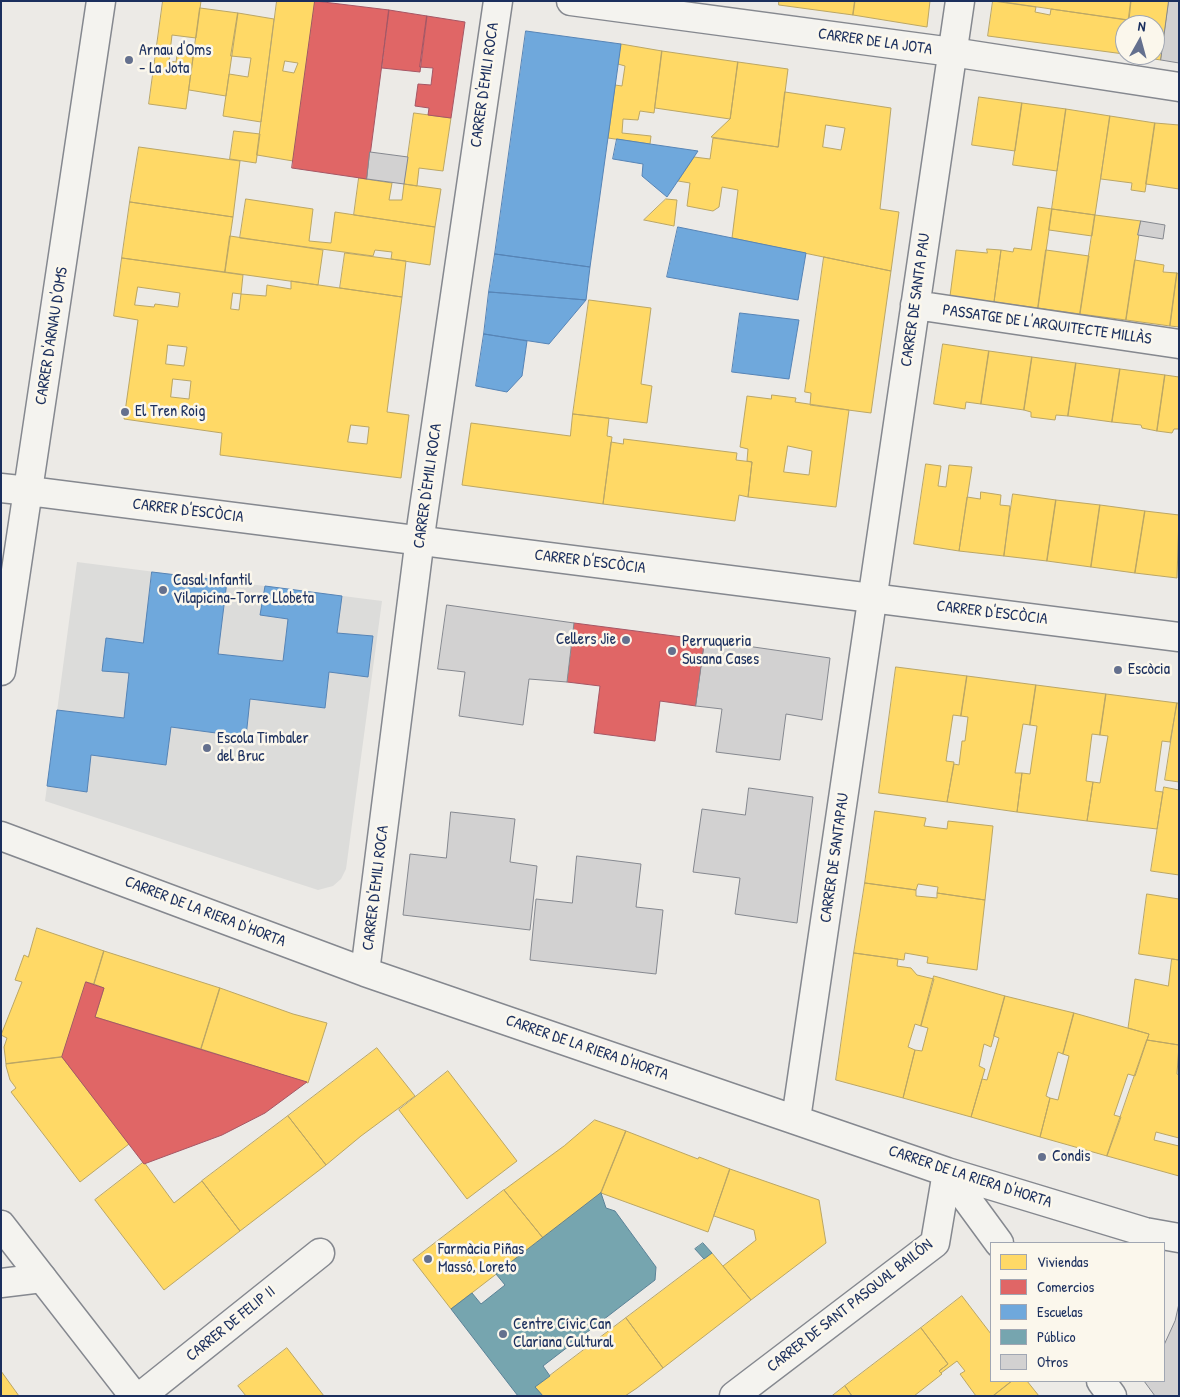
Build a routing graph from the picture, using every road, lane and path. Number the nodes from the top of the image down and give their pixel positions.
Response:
1 (102, 1) edge
2 (498, 1) edge
3 (571, 1) edge
4 (960, 1) edge
5 (952, 52) junction
6 (1179, 87) edge
7 (915, 306) junction
8 (1179, 344) edge
9 (1, 488) edge
10 (29, 492) junction
11 (420, 541) junction
12 (872, 598) junction
13 (1179, 637) edge
14 (1, 670) edge
15 (1, 836) edge
16 (365, 972) junction
17 (796, 1119) junction
18 (947, 1172) junction
19 (1, 1225) edge
20 (1179, 1238) edge
21 (998, 1242) edge
22 (320, 1252) dead end
23 (42, 1278) junction
24 (1, 1283) edge
25 (1102, 1382) edge
26 (134, 1396) edge
27 (141, 1396) edge
28 (734, 1396) edge
29 (1112, 1396) edge

1 - 10 street, CARRER D'ARNAU D'OMS
2 - 11 street, CARRER D'EMILI ROCA
3 - 5 street, CARRER DE LA JOTA
4 - 5 street, CARRER DE SANTA PAU
5 - 6 street, CARRER DE LA JOTA
5 - 7 street, CARRER DE SANTA PAU
7 - 8 street, PASSATGE DE L'ARQUITECTE MILLÀS
7 - 12 street, CARRER DE SANTA PAU
9 - 10 street, CARRER D'ESCÒCIA
10 - 11 street, CARRER D'ESCÒCIA
10 - 14 street, CARRER D'ARNAU D'OMS
11 - 12 street, CARRER D'ESCÒCIA
11 - 16 street, CARRER D'EMILI ROCA
12 - 13 street, CARRER D'ESCÒCIA
12 - 17 street, CARRER DE SANTAPAU
15 - 16 street, CARRER DE LA RIERA D'HORTA
16 - 17 street, CARRER DE LA RIERA D'HORTA
17 - 18 street, CARRER DE LA RIERA D'HORTA
18 - 20 street, CARRER DE LA RIERA D'HORTA
18 - 21 street
18 - 28 street, CARRER DE SANT PASQUAL BAILÓN
19 - 23 street
22 - 27 street, CARRER DE FELIP II
23 - 24 street
23 - 26 street
25 - 29 street

